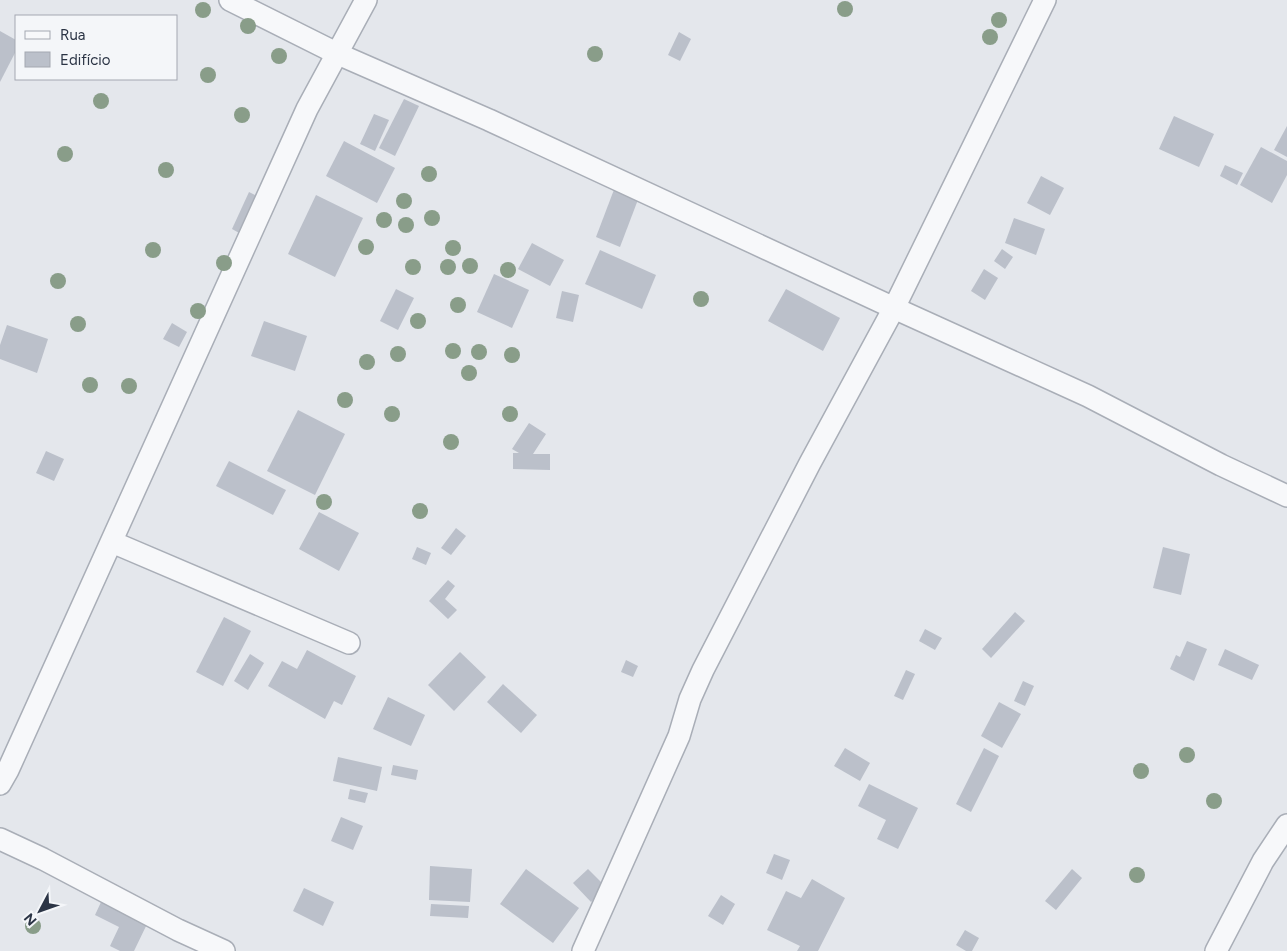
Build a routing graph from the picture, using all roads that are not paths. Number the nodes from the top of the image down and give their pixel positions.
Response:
1 (230, 0) edge
2 (366, 0) edge
3 (1045, 0) edge
4 (338, 54) junction
5 (894, 308) junction
6 (1287, 496) edge
7 (112, 542) junction
8 (349, 643) dead end
9 (0, 784) edge
10 (1287, 825) edge
11 (0, 840) edge
12 (224, 951) edge
13 (583, 951) edge
14 (1216, 951) edge

1 - 4 street
2 - 4 street
3 - 5 street
4 - 5 street
4 - 7 street
5 - 6 street
5 - 13 street
7 - 8 street
7 - 9 street
10 - 14 street
11 - 12 street

